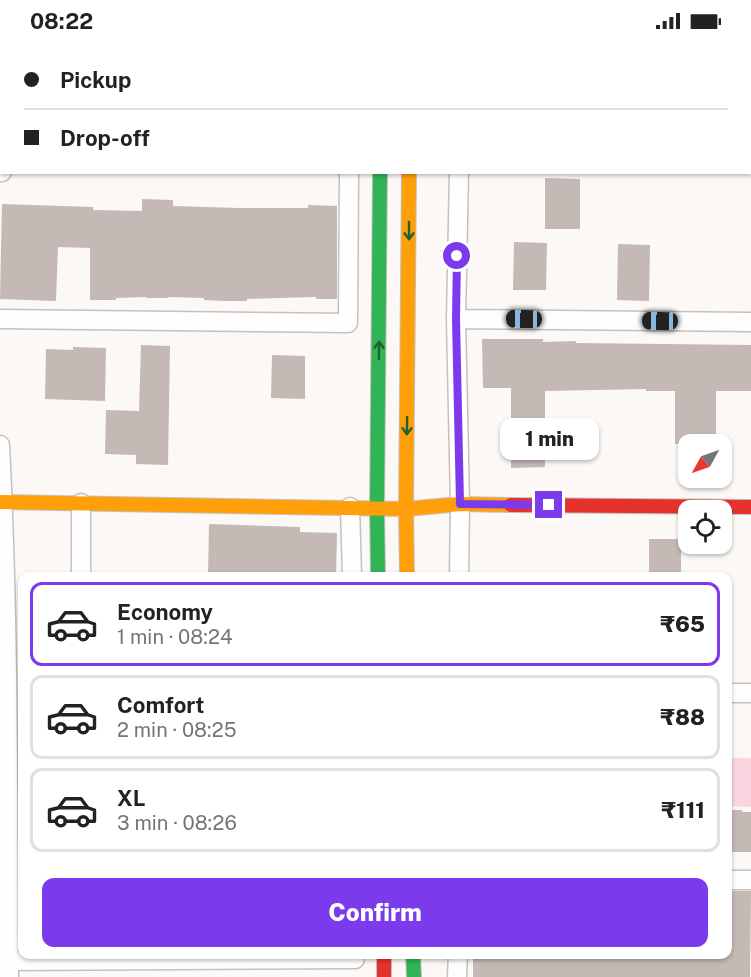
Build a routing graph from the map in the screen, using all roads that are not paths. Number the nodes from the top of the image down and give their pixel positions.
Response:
1 (349, 174) edge
2 (380, 174) edge
3 (409, 174) edge
4 (459, 174) edge
5 (0, 319) edge
6 (456, 319) junction
7 (751, 322) edge
8 (0, 445) edge
9 (1, 502) edge
10 (81, 503) junction
11 (460, 504) junction
12 (350, 507) junction
13 (751, 507) edge
14 (377, 508) junction
15 (406, 509) junction
16 (81, 572) edge
17 (352, 572) edge
18 (378, 572) edge
19 (407, 572) edge
20 (459, 572) edge
21 (3, 683) edge
22 (732, 693) edge
23 (751, 693) edge
24 (10, 818) edge
25 (732, 880) edge
26 (751, 880) edge
27 (384, 959) edge
28 (413, 959) edge
29 (458, 959) edge
30 (355, 963) edge
31 (9, 969) edge
32 (384, 977) edge
33 (414, 977) edge
34 (458, 977) edge

1 - 5 street
14 -> 2 street
3 -> 15 street
4 - 6 street
6 - 7 street
6 - 11 street
8 - 9 street
9 - 10 street
9 - 21 street
10 - 12 street
10 - 16 street
11 - 13 street
11 - 15 street
11 - 20 street
12 - 14 street
12 - 17 street
14 - 15 street
14 - 18 street
15 - 19 street
21 - 24 street
22 - 23 street
24 - 31 street
25 - 26 street
27 - 32 street
28 - 33 street
29 - 34 street
30 - 31 street

